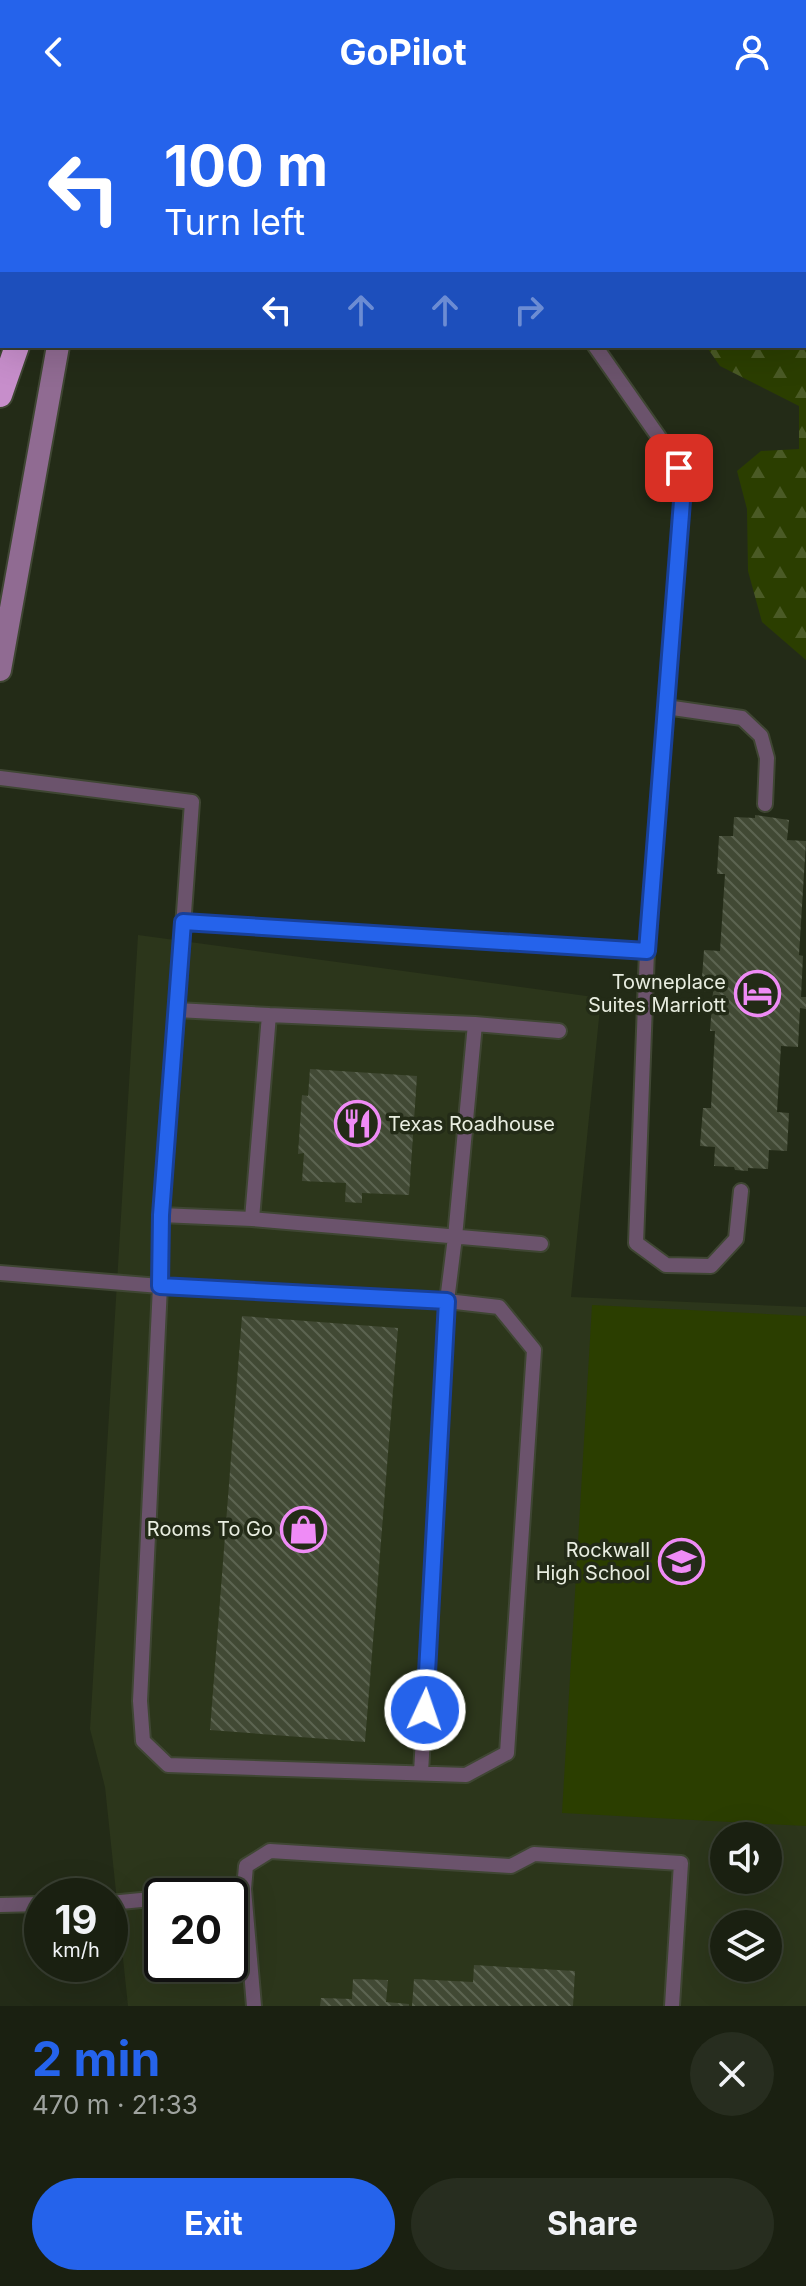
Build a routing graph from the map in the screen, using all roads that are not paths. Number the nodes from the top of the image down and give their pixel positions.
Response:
1 (16, 348) edge
2 (58, 348) edge
3 (596, 348) edge
4 (0, 395) edge
5 (0, 670) edge
6 (666, 707) junction
7 (0, 778) edge
8 (765, 804) dead end
9 (183, 922) junction
10 (647, 951) junction
11 (177, 1010) junction
12 (269, 1015) junction
13 (475, 1024) junction
14 (559, 1031) dead end
15 (741, 1191) dead end
16 (161, 1215) junction
17 (252, 1219) junction
18 (455, 1237) junction
19 (541, 1244) dead end
20 (0, 1273) edge
21 (160, 1286) junction
22 (447, 1301) junction
23 (421, 1773) junction
24 (245, 1878) edge
25 (24, 1904) edge
26 (0, 1905) edge
27 (248, 1936) edge
28 (254, 2006) edge
29 (672, 2006) edge

1 - 4 highway
2 - 5 main road
3 - 6 lane
6 - 8 lane
6 - 10 lane
7 - 9 lane
9 - 10 lane
9 - 11 lane
10 - 15 lane
11 - 12 lane
11 - 16 lane
12 - 13 lane
12 - 17 lane
13 - 14 lane
13 - 18 lane
16 - 17 lane
16 - 21 lane
17 - 18 lane
18 - 19 lane
18 - 22 lane
20 - 21 lane
21 - 22 lane
21 - 23 lane
22 - 23 lane
22 - 23 lane
24 - 29 lane
25 - 26 lane
27 - 28 lane

